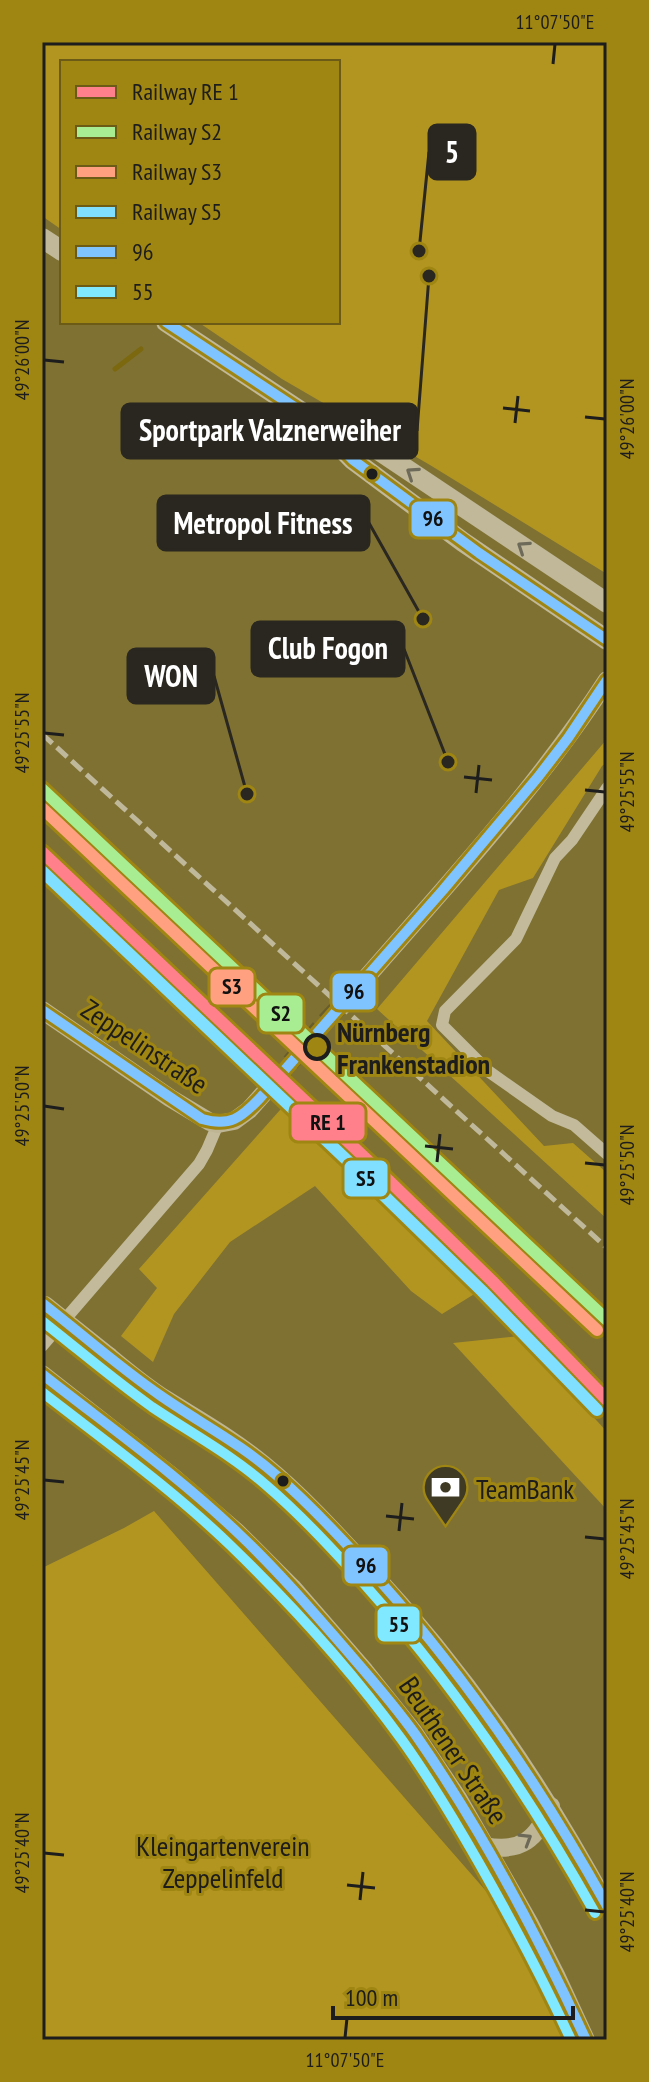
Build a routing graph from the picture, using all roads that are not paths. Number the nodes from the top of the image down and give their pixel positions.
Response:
1 (42, 238) edge
2 (60, 250) edge
3 (169, 324) edge
4 (314, 420) junction
5 (607, 603) edge
6 (607, 640) edge
7 (607, 680) edge
8 (607, 788) edge
9 (358, 987) tunnel mouth
10 (42, 1010) edge
11 (273, 1083) tunnel mouth
12 (218, 1124) junction
13 (607, 1154) edge
14 (44, 1304) edge
15 (42, 1346) edge
16 (42, 1374) edge
17 (551, 1806) junction
18 (485, 1846) junction
19 (607, 1906) edge
20 (586, 2040) edge

1 - 2 main road
3 - 4 main road
5 -> 4 main road
4 - 6 main road
7 - 9 main road
8 - 13 street
10 - 12 main road, Zeppelinstraße
11 - 12 main road
12 - 15 street
14 - 17 main road, Beuthener Straße, bridge
16 - 18 main road, Beuthener Straße
18 -> 17 main road
17 - 19 main road, Beuthener Straße
18 - 20 main road, Beuthener Straße

